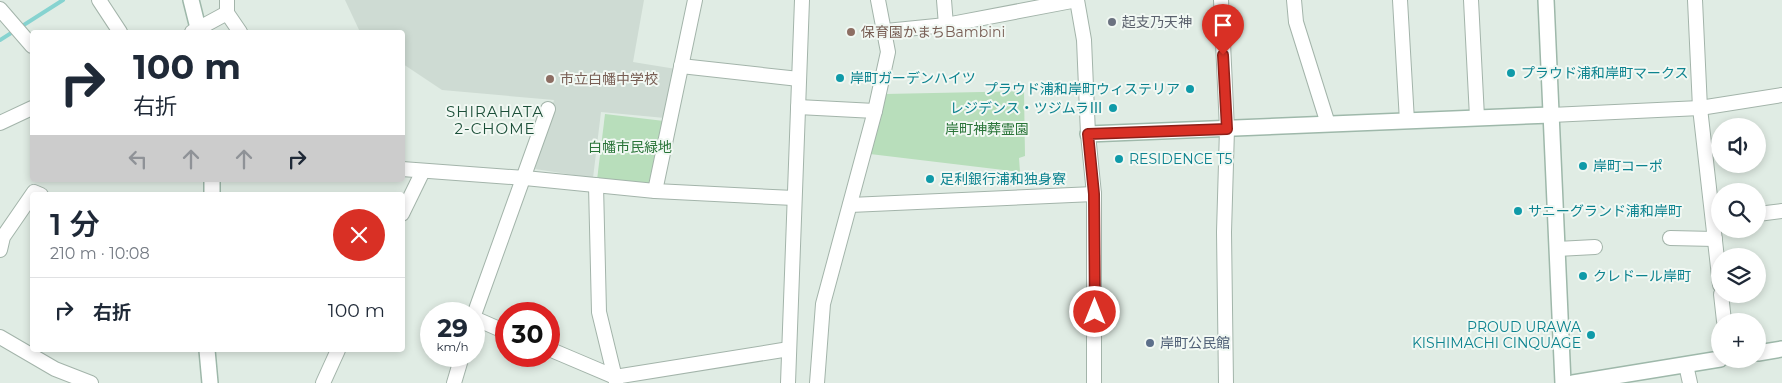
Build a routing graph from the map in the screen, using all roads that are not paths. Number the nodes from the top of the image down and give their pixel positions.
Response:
1 (99, 0) edge
2 (191, 0) edge
3 (695, 0) edge
4 (802, 0) edge
5 (878, 0) edge
6 (944, 0) edge
7 (1077, 0) edge
8 (1221, 0) edge
9 (1294, 0) edge
10 (1400, 0) edge
11 (1471, 0) edge
12 (1546, 0) edge
13 (1695, 0) edge
14 (227, 6) edge
15 (0, 9) edge
16 (946, 25) junction
17 (119, 30) edge
18 (197, 30) edge
19 (198, 30) edge
20 (239, 30) edge
21 (886, 31) junction
22 (30, 44) edge
23 (681, 66) junction
24 (799, 79) junction
25 (1782, 95) edge
26 (798, 107) junction
27 (1700, 108) junction
28 (30, 109) edge
29 (548, 109) dead end
30 (875, 111) junction
31 (1551, 115) junction
32 (1477, 117) junction
33 (1407, 121) junction
34 (0, 122) edge
35 (1328, 124) junction
36 (1227, 129) junction
37 (1088, 134) junction
38 (405, 169) edge
39 (423, 171) junction
40 (525, 178) junction
41 (1711, 183) edge
42 (596, 185) junction
43 (655, 191) junction
44 (1094, 194) junction
45 (30, 198) edge
46 (794, 198) junction
47 (850, 205) junction
48 (405, 208) edge
49 (1782, 212) edge
50 (1766, 213) edge
51 (1670, 238) dead end
52 (1715, 239) joint
53 (1595, 247) dead end
54 (1716, 248) edge
55 (1557, 249) junction
56 (0, 250) edge
57 (478, 302) edge
58 (0, 337) edge
59 (789, 349) junction
60 (1782, 349) edge
61 (207, 352) edge
62 (337, 352) edge
63 (1766, 352) edge
64 (560, 354) edge
65 (1711, 361) edge
66 (1686, 365) junction
67 (459, 367) edge
68 (616, 380) edge
69 (91, 383) edge
70 (210, 383) edge
71 (322, 383) edge
72 (454, 383) edge
73 (788, 383) edge
74 (817, 383) edge
75 (1094, 383) edge
76 (1226, 383) edge
77 (1563, 383) edge
78 (1573, 383) edge
79 (1690, 383) edge

1 - 17 street
2 - 18 street
3 - 23 street
4 - 24 street
5 - 21 street
6 - 16 street
7 - 16 street
7 - 37 street
8 - 36 street
9 - 35 street
10 - 33 street
11 - 32 street
12 - 31 street
13 - 27 street
14 - 19 street
14 - 20 street
15 - 22 street
16 - 21 street
21 - 30 street
23 - 24 street
23 - 43 street
24 - 26 street
25 - 27 street
26 - 30 street
26 - 46 street
27 - 31 street
27 - 41 street
28 - 34 street
29 - 40 street
30 - 47 street
31 - 32 street
31 - 55 street
32 - 33 street
33 - 35 street
35 - 36 street
36 - 37 street
36 - 76 street
37 - 44 street
38 - 39 street
39 - 40 street
39 - 48 street
40 - 42 street
40 - 57 street
42 - 43 street
42 - 68 street
43 - 46 street
44 - 47 street
44 - 75 street
45 - 56 street
46 - 59 street
47 - 74 street
49 - 50 street
51 - 52 street
52 - 54 street
53 - 55 street
55 - 77 street
58 - 69 street
59 - 68 street
59 - 73 street
60 - 63 street
61 - 70 street
62 - 71 street
64 - 68 street
65 - 66 street
66 - 78 street
66 - 79 street
67 - 72 street

